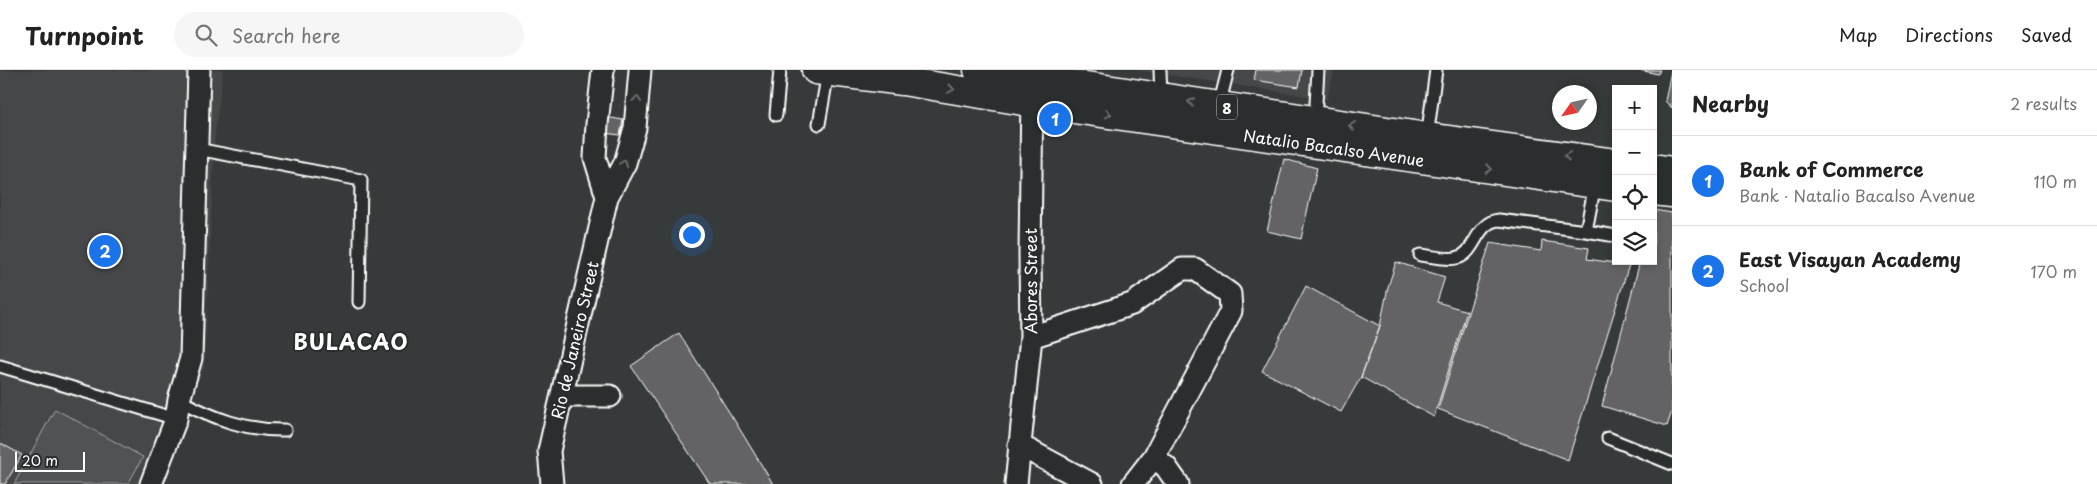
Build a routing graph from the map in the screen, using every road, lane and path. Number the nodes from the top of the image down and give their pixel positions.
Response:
1 (199, 70) edge
2 (603, 70) edge
3 (640, 70) edge
4 (780, 70) edge
5 (978, 70) edge
6 (1160, 70) edge
7 (1228, 70) edge
8 (1318, 70) edge
9 (1436, 70) edge
10 (822, 71) edge
11 (1038, 83) edge
12 (1161, 97) junction
13 (1219, 106) junction
14 (776, 115) dead end
15 (1315, 120) junction
16 (819, 124) dead end
17 (197, 148) junction
18 (1425, 148) junction
19 (1612, 163) edge
20 (1657, 168) edge
21 (1672, 170) edge
22 (1605, 185) edge
23 (1657, 191) edge
24 (1672, 193) edge
25 (607, 197) junction
26 (1586, 231) junction
27 (1612, 235) edge
28 (1420, 254) dead end
29 (359, 302) dead end
30 (1031, 337) junction
31 (0, 366) edge
32 (562, 396) junction
33 (610, 396) dead end
34 (177, 410) junction
35 (285, 430) dead end
36 (1608, 438) dead end
37 (1019, 445) junction
38 (1154, 457) junction
39 (1672, 464) edge
40 (151, 484) edge
41 (552, 484) edge
42 (1016, 484) edge
43 (1092, 484) edge
44 (1133, 484) edge
45 (1178, 484) edge

1 - 17 street
2 - 25 street, Rio de Janeiro Street
25 -> 3 street, Rio de Janeiro Street
4 - 14 lane
5 - 11 main road, Natalio Bacalso Avenue / 8
6 - 12 lane
7 - 13 lane
8 - 15 lane
9 - 18 lane
10 -> 11 main road, Natalio Bacalso Avenue / 8
10 - 16 lane
11 - 12 main road, Natalio Bacalso Avenue / 8
11 -> 18 main road, Natalio Bacalso Avenue / 8
11 - 30 street, Abores Street
13 -> 12 main road, Natalio Bacalso Avenue / 8
13 - 15 main road, Natalio Bacalso Avenue / 8
18 -> 15 main road, Natalio Bacalso Avenue / 8
17 - 29 lane
17 - 34 street
19 -> 18 main road, Natalio Bacalso Avenue / 8
18 -> 22 main road, Natalio Bacalso Avenue / 8
20 - 21 main road
22 - 26 lane
23 - 24 main road
25 - 32 street, Rio de Janeiro Street
26 - 27 lane
26 - 28 lane
30 - 37 street, Abores Street
30 - 38 street
31 - 34 lane
32 - 33 street
32 - 41 street, Rio de Janeiro Street
34 - 35 lane
34 - 40 street
36 - 39 lane
37 - 42 street, Abores Street
37 - 43 street
38 - 44 street
38 - 45 street

